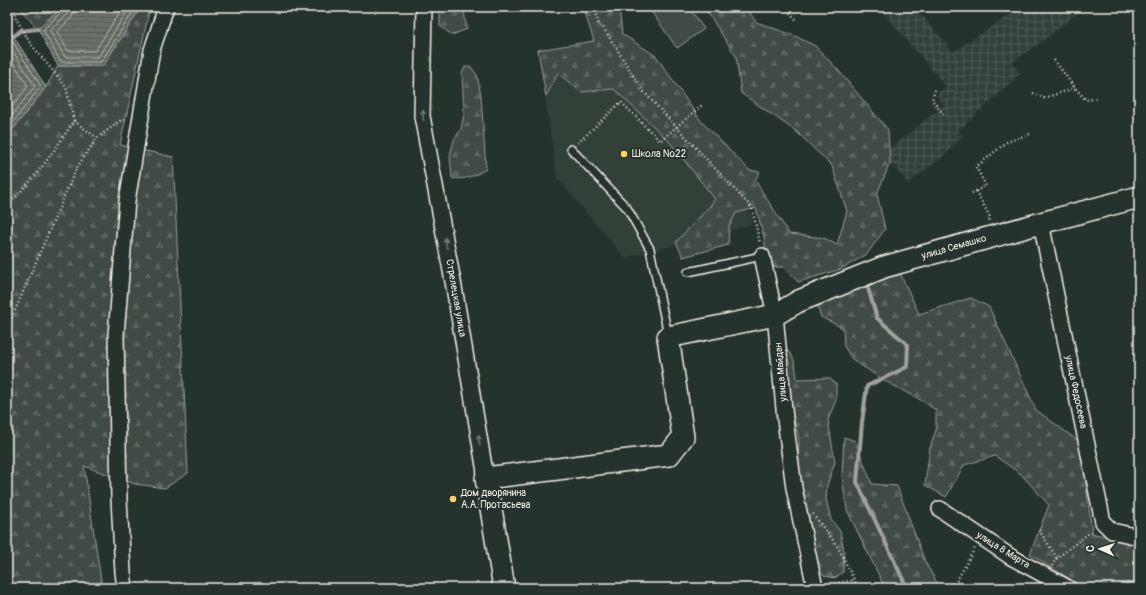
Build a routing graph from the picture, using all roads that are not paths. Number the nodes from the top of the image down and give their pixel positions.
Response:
1 (166, 7) edge
2 (424, 7) edge
3 (571, 149) road end
4 (1139, 198) edge
5 (1041, 223) junction
6 (762, 256) joint
7 (688, 272) dead end
8 (776, 315) junction
9 (668, 337) junction
10 (486, 478) junction
11 (940, 509) dead end
12 (1139, 537) edge
13 (125, 588) edge
14 (504, 588) edge
15 (815, 588) edge
16 (1068, 588) edge

1 - 13 street
10 -> 2 street, Стрелецкая улица
3 - 9 lane
4 - 5 street, улица Семашко
5 - 8 street, улица Семашко
5 - 12 street, улица Федосеева
6 - 7 lane
6 - 8 street, улица Майдан
8 - 9 street, улица Семашко
8 - 15 street, улица Майдан
9 - 10 street
10 - 14 street, Стрелецкая улица
11 - 16 street, улица 8 Марта

